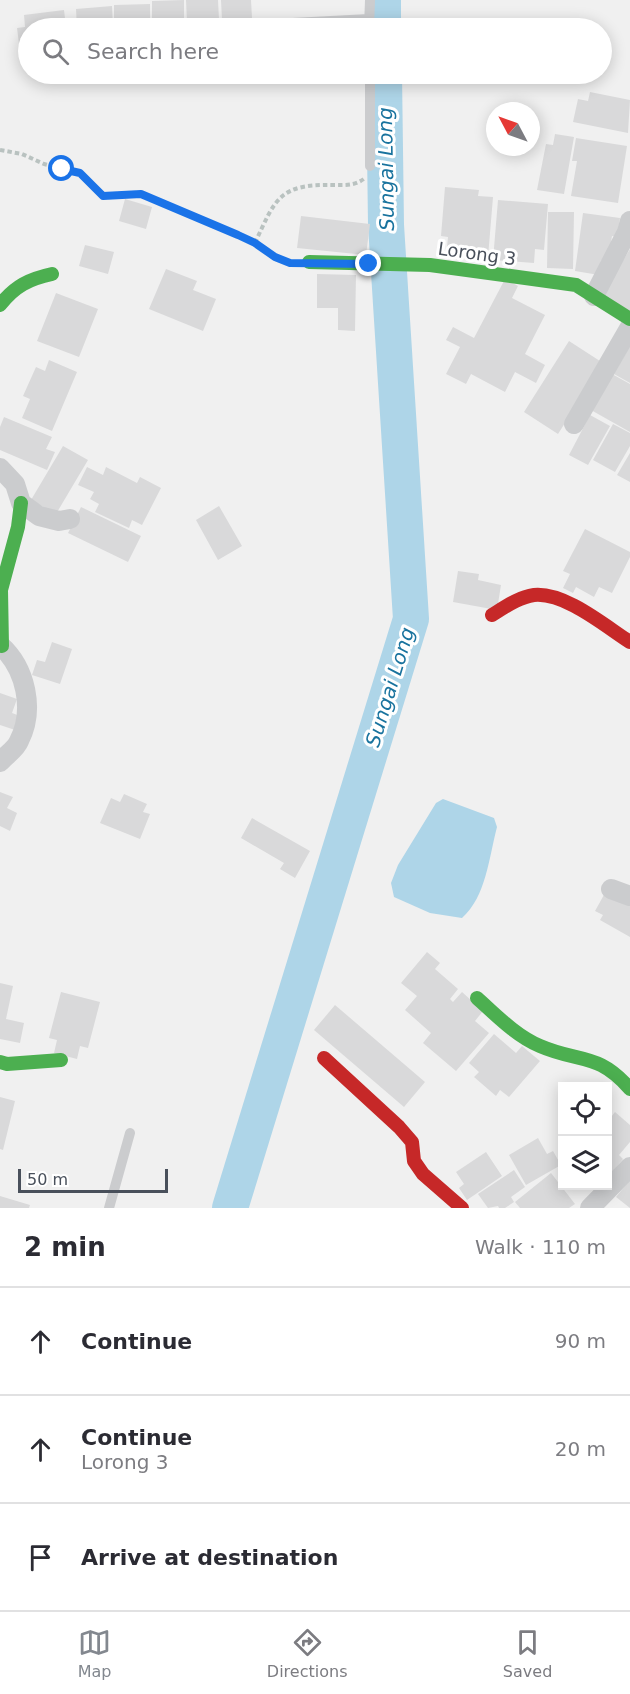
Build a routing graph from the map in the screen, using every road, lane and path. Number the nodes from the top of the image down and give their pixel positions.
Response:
1 (370, 0) edge
2 (369, 18) edge
3 (370, 84) edge
4 (0, 150) edge
5 (370, 166) joint
6 (630, 221) edge
7 (255, 243) junction
8 (309, 262) joint
9 (52, 274) dead end
10 (594, 296) junction
11 (0, 305) edge
12 (630, 319) edge
13 (630, 327) edge
14 (574, 424) dead end
15 (0, 468) edge
16 (21, 503) junction
17 (70, 519) dead end
18 (492, 615) dead end
19 (630, 642) edge
20 (1, 646) edge
21 (0, 762) edge
22 (611, 889) dead end
23 (630, 896) edge
24 (477, 998) dead end
25 (324, 1058) dead end
26 (61, 1060) dead end
27 (0, 1062) edge
28 (630, 1089) edge
29 (130, 1133) dead end
30 (630, 1167) edge
31 (109, 1208) edge
32 (462, 1208) edge
33 (591, 1208) edge

1 - 2 lane
3 - 5 lane
4 - 7 path
5 - 7 path
6 - 10 street
7 - 8 path
8 - 10 street, Lorong 3
9 - 11 street
10 - 12 street, Lorong 3
13 - 14 street
15 - 16 street
16 - 17 street
16 - 20 street
18 - 19 street
20 - 21 street
22 - 23 street
24 - 28 street
25 - 32 street
26 - 27 street
29 - 31 lane
30 - 33 street

